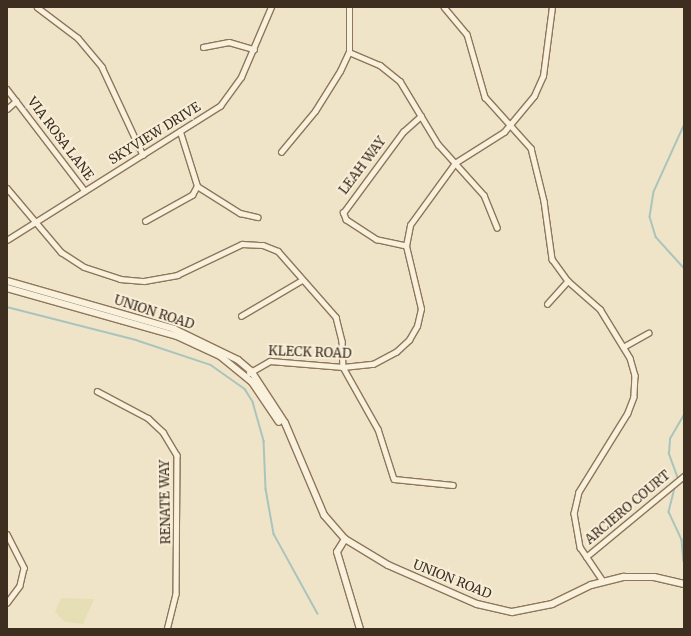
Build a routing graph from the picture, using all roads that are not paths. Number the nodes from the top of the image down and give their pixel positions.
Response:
1 (37, 7) edge
2 (271, 7) edge
3 (349, 7) edge
4 (444, 7) edge
5 (552, 7) edge
6 (203, 47) dead end
7 (254, 49) junction
8 (349, 52) junction
9 (7, 89) edge
10 (16, 101) junction
11 (7, 109) edge
12 (421, 116) junction
13 (512, 124) junction
14 (180, 132) junction
15 (281, 152) dead end
16 (143, 155) junction
17 (455, 163) junction
18 (197, 186) junction
19 (7, 188) edge
20 (86, 191) junction
21 (258, 216) dead end
22 (145, 221) dead end
23 (34, 222) junction
24 (497, 227) dead end
25 (7, 240) edge
26 (406, 246) junction
27 (302, 280) junction
28 (7, 281) edge
29 (568, 281) junction
30 (7, 288) edge
31 (547, 304) dead end
32 (241, 316) dead end
33 (648, 333) dead end
34 (623, 347) junction
35 (342, 367) junction
36 (249, 373) junction
37 (97, 391) dead end
38 (684, 476) edge
39 (453, 485) dead end
40 (7, 534) edge
41 (345, 539) junction
42 (586, 557) junction
43 (602, 580) junction
44 (684, 584) edge
45 (7, 603) edge
46 (167, 629) edge
47 (360, 629) edge

1 - 16 street
2 - 7 street, SKYVIEW DRIVE
3 - 8 street
4 - 13 street
5 - 13 street, KLECK ROAD
6 - 7 street
7 - 14 street, SKYVIEW DRIVE
8 - 12 street
8 - 15 street
9 - 10 street, VIA ROSA LANE
10 - 11 street
10 - 20 street, VIA ROSA LANE
12 - 17 street
12 - 26 street, LEAH WAY
13 - 17 street, KLECK ROAD
13 - 29 street
14 - 16 street, SKYVIEW DRIVE
14 - 18 street
16 - 20 street, SKYVIEW DRIVE
17 - 24 street
17 - 26 street, KLECK ROAD
18 - 21 street
18 - 22 street
19 - 23 street
20 - 23 street, SKYVIEW DRIVE
23 - 25 street, SKYVIEW DRIVE
23 - 27 street
26 - 35 street, KLECK ROAD
27 - 32 street
27 - 35 street
28 - 36 main road, UNION ROAD
29 - 31 street
29 - 34 street
30 - 36 main road, UNION ROAD
33 - 34 street
34 - 42 street
35 - 36 street, KLECK ROAD
35 - 39 street
36 - 41 main road, UNION ROAD
37 - 46 street, RENATE WAY
38 - 42 street, ARCIERO COURT
40 - 45 street
41 - 43 main road, UNION ROAD
41 - 47 main road
42 - 43 street
43 - 44 main road, UNION ROAD

